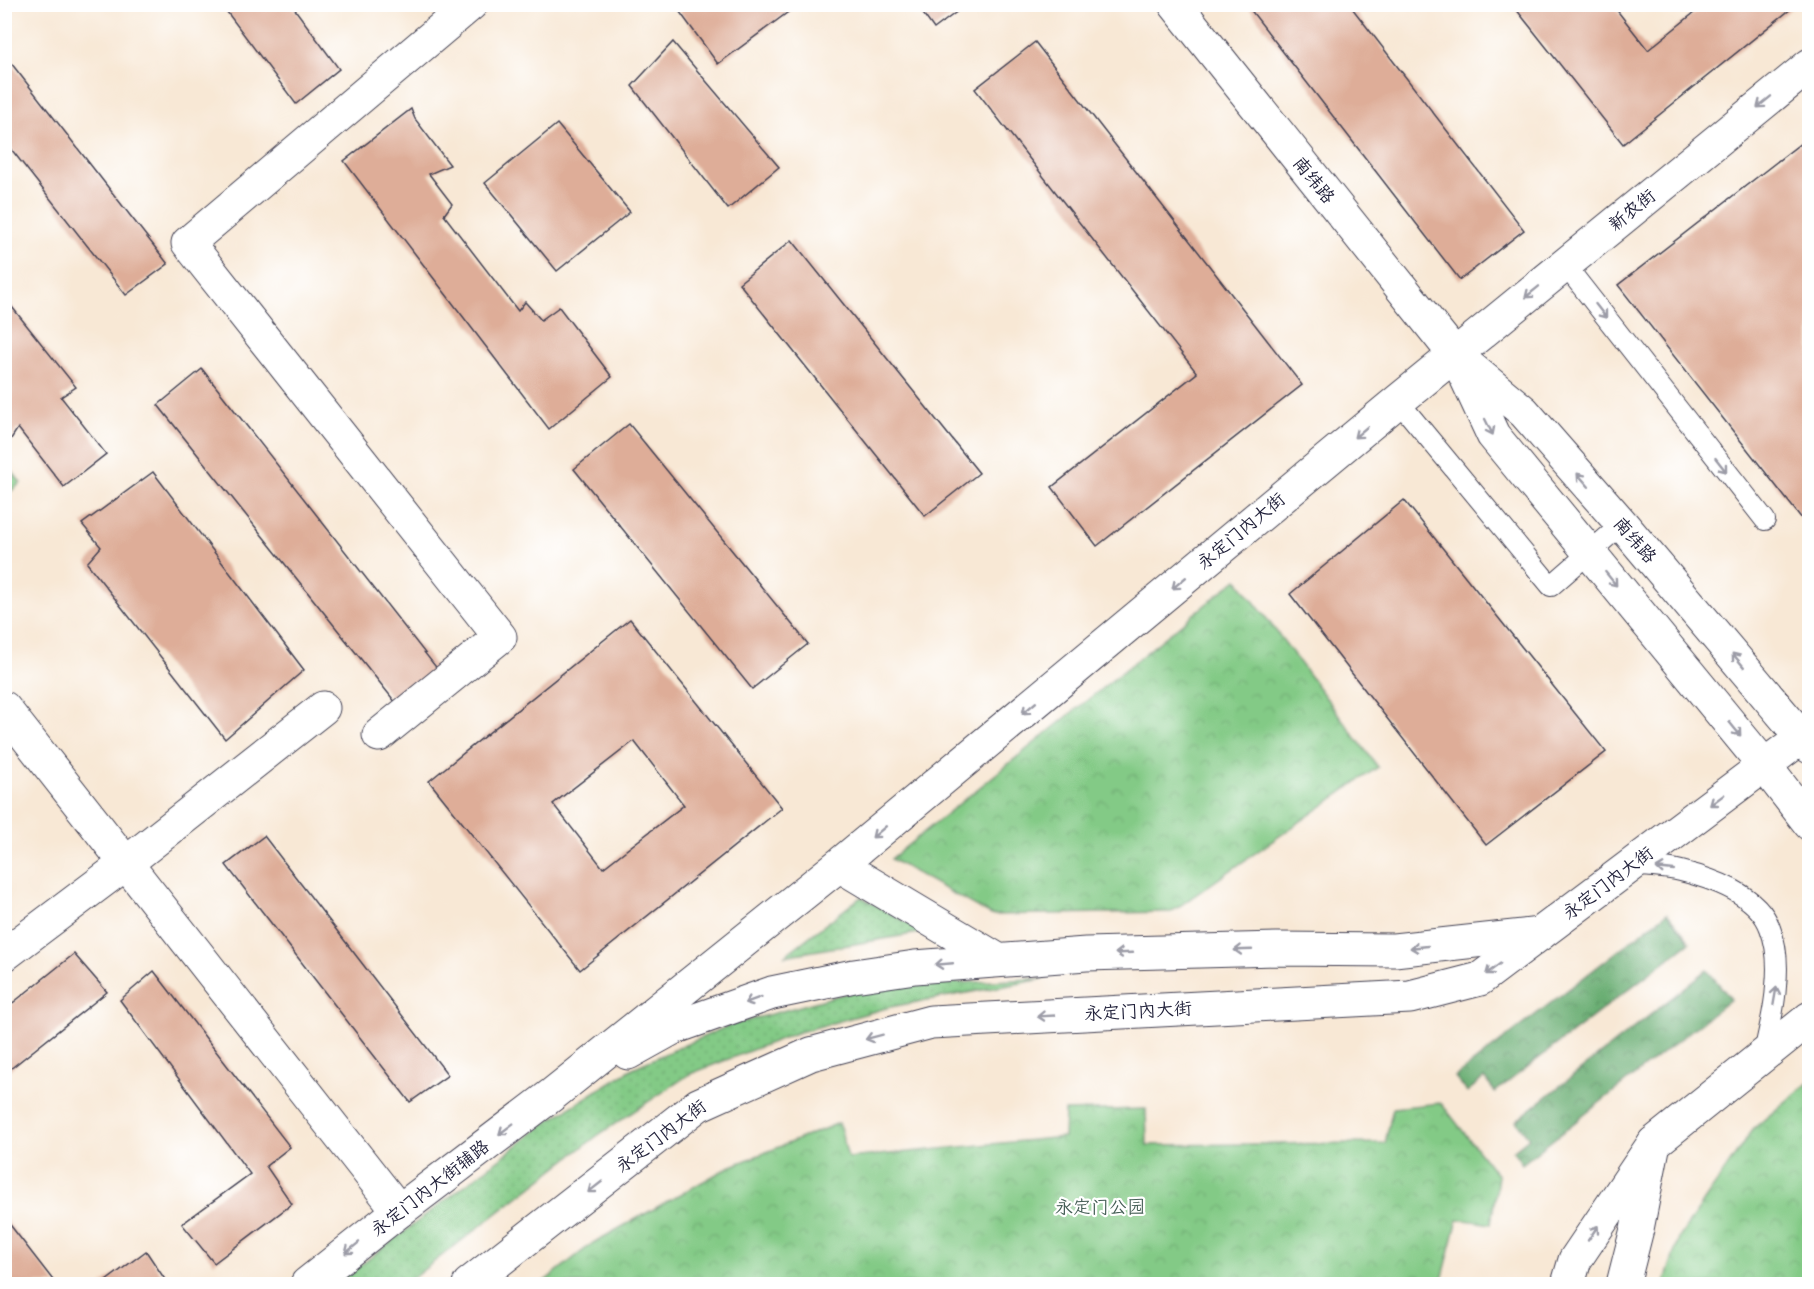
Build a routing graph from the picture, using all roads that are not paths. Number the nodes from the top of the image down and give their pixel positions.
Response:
1 (471, 4) edge
2 (1175, 4) edge
3 (1809, 65) edge
4 (1565, 265) junction
5 (1455, 355) junction
6 (1398, 401) junction
7 (1765, 520) dead end
8 (1622, 524) junction
9 (1590, 553) junction
10 (4, 708) edge
11 (323, 708) dead end
12 (379, 735) dead end
13 (1807, 739) edge
14 (1764, 765) junction
15 (1809, 824) edge
16 (125, 864) junction
17 (839, 865) junction
18 (1631, 865) junction
19 (1539, 934) junction
20 (4, 955) edge
21 (998, 960) junction
22 (1809, 1017) edge
23 (1764, 1054) junction
24 (553, 1094) junction
25 (1654, 1143) junction
26 (399, 1211) junction
27 (307, 1284) edge
28 (469, 1284) edge
29 (1568, 1284) edge
30 (1623, 1284) edge

1 - 12 street
2 - 5 street, 南纬路
3 -> 4 street, 新农街
4 -> 5 street, 新农街
4 -> 7 lane
5 - 6 street, 永定门内大街
8 -> 5 street, 南纬路
5 -> 9 street, 南纬路
6 - 9 lane
6 -> 17 street, 永定门内大街
8 - 9 lane
13 -> 8 street, 南纬路
9 -> 14 street, 南纬路
10 - 16 street
11 - 16 street
13 - 14 street, 永定门内大街
14 - 15 street, 南纬路
14 -> 18 street, 永定门内大街
16 - 20 street
16 - 26 street
17 - 21 street
17 - 24 street, 永定门内大街
18 - 19 street, 永定门内大街
23 -> 18 lane
19 -> 21 street
19 -> 28 street, 永定门内大街
21 -> 24 street
22 - 23 street
23 - 25 street
24 -> 26 street, 永定门内大街辅路
29 -> 25 street
25 - 30 street
26 -> 27 street, 永定门内大街辅路

